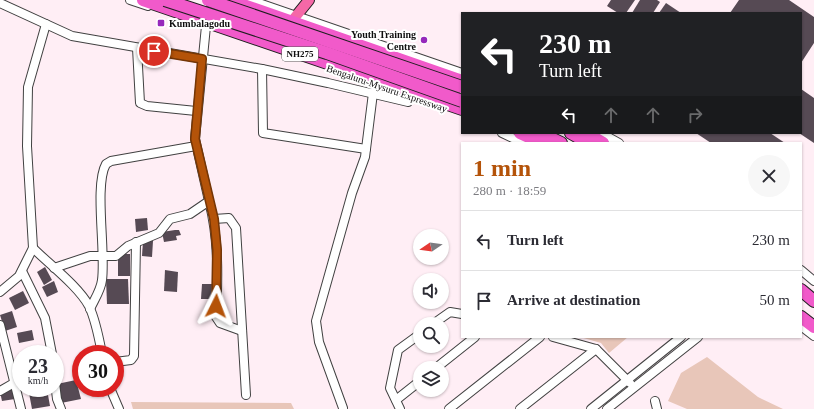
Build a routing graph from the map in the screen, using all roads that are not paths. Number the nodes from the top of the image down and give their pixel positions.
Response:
1 (130, 0) edge
2 (143, 0) edge
3 (165, 0) edge
4 (208, 0) edge
5 (230, 0) edge
6 (250, 0) edge
7 (309, 0) edge
8 (0, 3) edge
9 (271, 3) edge
10 (294, 18) junction
11 (46, 24) junction
12 (206, 26) junction
13 (273, 46) junction
14 (137, 48) junction
15 (202, 59) junction
16 (262, 69) junction
17 (461, 73) edge
18 (461, 81) edge
19 (461, 87) edge
20 (373, 93) junction
21 (410, 97) junction
22 (461, 101) edge
23 (461, 109) edge
24 (196, 111) junction
25 (461, 115) edge
26 (504, 134) edge
27 (522, 134) edge
28 (542, 134) edge
29 (573, 134) edge
30 (588, 134) edge
31 (603, 134) edge
32 (521, 142) edge
33 (540, 142) edge
34 (559, 142) edge
35 (587, 142) edge
36 (601, 142) edge
37 (617, 142) edge
38 (196, 146) junction
39 (366, 149) junction
40 (208, 201) junction
41 (214, 219) junction
42 (136, 242) junction
43 (33, 248) junction
44 (103, 255) junction
45 (54, 268) junction
46 (22, 271) junction
47 (802, 271) edge
48 (814, 281) edge
49 (802, 282) edge
50 (802, 291) edge
51 (0, 292) edge
52 (814, 292) edge
53 (814, 301) edge
54 (90, 308) junction
55 (802, 309) edge
56 (461, 314) edge
57 (443, 317) edge
58 (802, 318) edge
59 (814, 318) edge
60 (0, 325) edge
61 (802, 327) edge
62 (814, 327) edge
63 (242, 331) junction
64 (814, 336) edge
65 (474, 338) edge
66 (539, 338) edge
67 (558, 338) edge
68 (680, 338) edge
69 (697, 338) edge
70 (413, 339) edge
71 (50, 345) edge
72 (101, 345) edge
73 (596, 348) junction
74 (124, 361) edge
75 (445, 361) edge
76 (12, 369) edge
77 (628, 379) junction
78 (413, 387) edge
79 (12, 388) edge
80 (634, 388) junction
81 (0, 391) edge
82 (246, 395) dead end
83 (19, 397) edge
84 (57, 397) edge
85 (114, 397) edge
86 (396, 400) junction
87 (343, 408) edge
88 (21, 409) edge
89 (61, 409) edge
90 (119, 409) edge
91 (400, 409) edge
92 (448, 409) edge
93 (520, 409) edge
94 (591, 409) edge
95 (607, 409) edge

1 - 12 street, Bengaluru-Mysuru Expressway / NH275
2 - 13 highway, Bengaluru-Mysuru Expressway / NH275
3 - 22 highway, Bengaluru-Mysuru Expressway / NH275, bridge
4 - 19 highway, NH275, bridge
5 - 10 highway
6 - 9 street
7 - 10 main road
8 - 11 street
9 - 10 street
10 - 13 main road
10 - 17 street
10 - 18 highway
11 - 14 street
11 - 43 street
12 - 15 street
12 - 21 street, Bengaluru-Mysuru Expressway / NH275
13 - 23 highway, Bengaluru-Mysuru Expressway / NH275
14 - 15 street
14 - 24 street
15 - 16 street
15 - 24 street
16 - 20 street
16 - 39 street
20 - 21 street
20 - 39 street
21 - 25 street, Bengaluru-Mysuru Expressway / NH275
24 - 38 street
26 - 32 street
27 - 33 highway
28 - 34 highway
29 - 35 highway
30 - 36 highway
31 - 37 street
38 - 40 street
38 - 44 street
39 - 87 street
40 - 41 street
40 - 42 street
41 - 63 street
41 - 63 street
42 - 44 street
42 - 74 street
43 - 45 street
43 - 46 street
44 - 45 street
44 - 54 street
45 - 54 street
46 - 51 street
46 - 71 street
47 - 48 street
49 - 52 highway
50 - 53 highway
54 - 72 street
55 - 59 highway
56 - 57 street
58 - 62 highway
60 - 76 street
61 - 64 street
63 - 82 street
65 - 75 street
66 - 92 street
67 - 73 street
68 - 77 street
69 - 80 street
70 - 86 street
73 - 77 street
73 - 93 street
77 - 80 street
77 - 94 street
78 - 86 street
79 - 81 street
80 - 95 street
83 - 88 street
84 - 89 street
85 - 90 street
86 - 91 street

